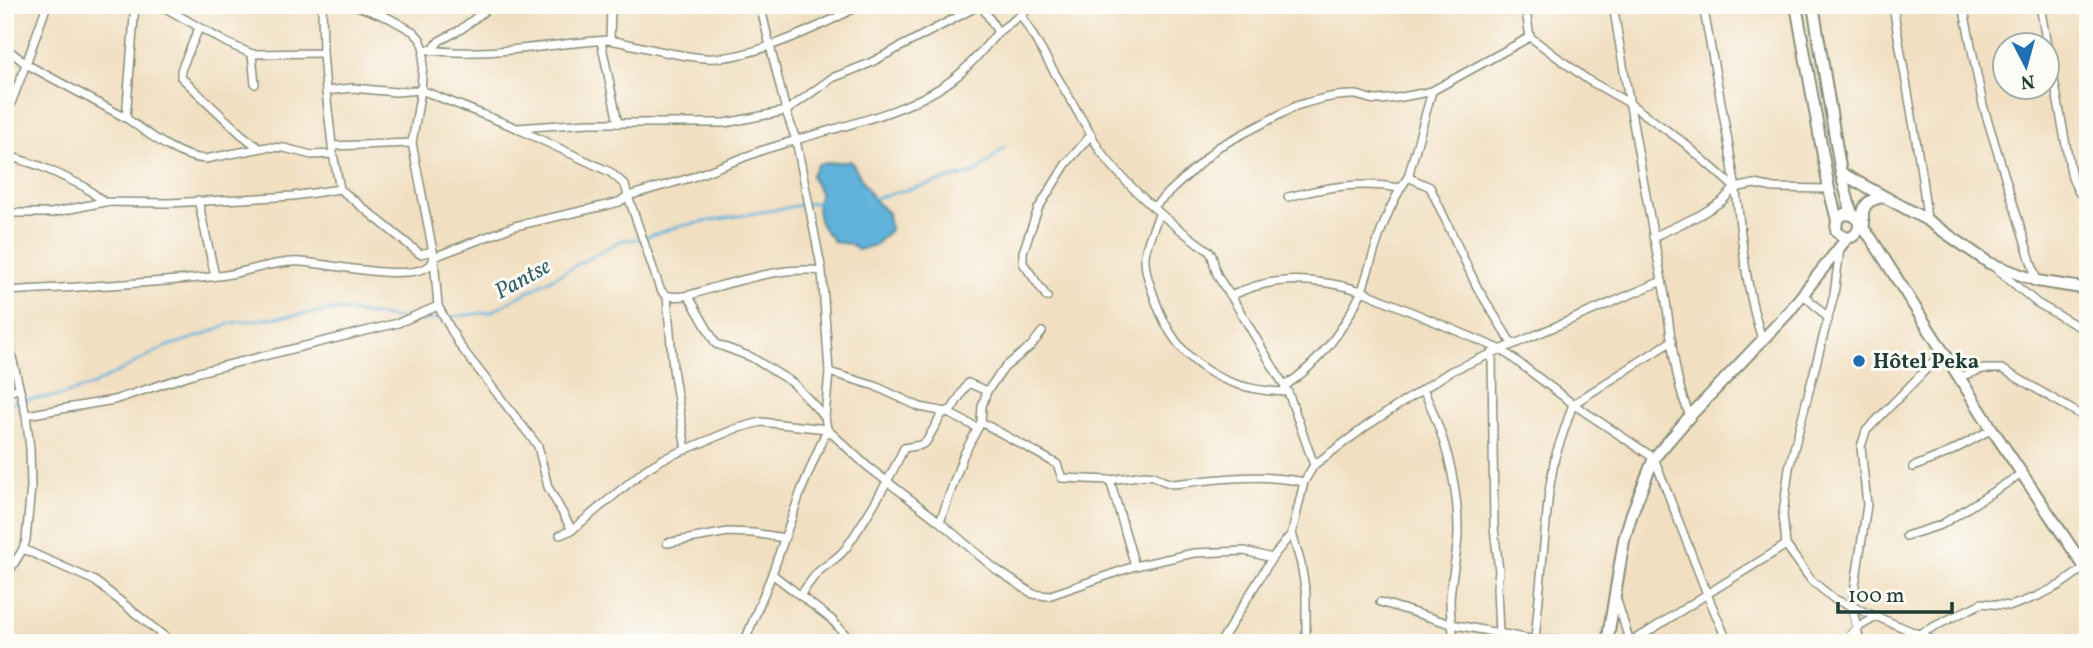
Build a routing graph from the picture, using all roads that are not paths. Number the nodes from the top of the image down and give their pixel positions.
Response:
1 (47, 5) edge
2 (135, 5) edge
3 (160, 5) edge
4 (322, 5) edge
5 (355, 5) edge
6 (492, 5) edge
7 (611, 5) edge
8 (760, 5) edge
9 (860, 5) edge
10 (980, 5) edge
11 (1034, 5) edge
12 (1525, 5) edge
13 (1613, 5) edge
14 (1703, 5) edge
15 (1796, 5) edge
16 (1813, 5) edge
17 (1893, 5) edge
18 (1963, 5) edge
19 (2040, 5) edge
20 (1021, 15) junction
21 (199, 29) junction
22 (998, 32) junction
23 (2045, 32) edge
24 (1530, 37) junction
25 (606, 40) junction
26 (5, 47) edge
27 (770, 47) junction
28 (428, 50) junction
29 (323, 53) junction
30 (251, 54) junction
31 (26, 64) junction
32 (254, 84) dead end
33 (421, 90) junction
34 (1432, 90) junction
35 (326, 91) junction
36 (2058, 102) edge
37 (1629, 103) junction
38 (786, 111) junction
39 (126, 118) junction
40 (5, 119) edge
41 (618, 123) junction
42 (517, 128) junction
43 (1091, 135) junction
44 (796, 140) junction
45 (412, 143) junction
46 (259, 148) junction
47 (333, 150) junction
48 (5, 157) edge
49 (1841, 173) junction
50 (1408, 177) junction
51 (1401, 188) junction
52 (1735, 188) junction
53 (340, 189) junction
54 (1829, 189) junction
55 (628, 196) junction
56 (1288, 197) dead end
57 (1884, 197) junction
58 (198, 200) junction
59 (104, 202) junction
60 (2088, 202) edge
61 (1153, 207) junction
62 (5, 213) edge
63 (1159, 215) junction
64 (1837, 220) junction
65 (1927, 220) junction
66 (1859, 223) junction
67 (1653, 237) junction
68 (1845, 239) junction
69 (1878, 249) junction
70 (5, 251) edge
71 (434, 254) junction
72 (1989, 263) junction
73 (822, 271) junction
74 (215, 276) junction
75 (1662, 281) junction
76 (2037, 281) junction
77 (2088, 289) edge
78 (7, 291) edge
79 (1362, 291) junction
80 (1803, 294) junction
81 (688, 295) junction
82 (667, 296) junction
83 (1231, 296) junction
84 (1046, 297) dead end
85 (438, 306) junction
86 (1828, 318) junction
87 (1042, 331) dead end
88 (2088, 332) edge
89 (1762, 339) junction
90 (1672, 341) junction
91 (1512, 344) junction
92 (1502, 350) junction
93 (1943, 352) junction
94 (1492, 353) junction
95 (829, 372) junction
96 (1959, 377) junction
97 (19, 388) junction
98 (1286, 389) junction
99 (1423, 389) junction
100 (987, 391) junction
101 (5, 394) edge
102 (1573, 404) junction
103 (946, 412) junction
104 (26, 415) junction
105 (1690, 416) junction
106 (825, 417) junction
107 (2088, 419) edge
108 (980, 425) junction
109 (827, 429) junction
110 (1992, 429) junction
111 (686, 450) junction
112 (1654, 458) junction
113 (1314, 464) junction
114 (1913, 467) dead end
115 (2021, 474) junction
116 (1110, 480) junction
117 (1304, 482) junction
118 (888, 483) junction
119 (940, 522) junction
120 (572, 530) junction
121 (1292, 533) junction
122 (560, 535) dead end
123 (1906, 536) dead end
124 (784, 538) junction
125 (667, 543) dead end
126 (1786, 545) junction
127 (23, 549) junction
128 (1272, 558) junction
129 (1135, 566) junction
130 (2086, 570) edge
131 (772, 574) junction
132 (5, 578) edge
133 (1707, 594) junction
134 (800, 595) junction
135 (1615, 595) junction
136 (1380, 602) dead end
137 (1852, 606) junction
138 (1878, 616) junction
139 (1451, 624) junction
140 (1857, 628) junction
141 (1305, 630) junction
142 (1499, 634) junction
143 (1919, 634) junction
144 (1535, 640) junction
145 (1607, 642) edge
146 (1630, 642) edge
147 (169, 643) edge
148 (744, 643) edge
149 (853, 643) edge
150 (1220, 643) edge
151 (1299, 643) edge
152 (1306, 643) edge
153 (1455, 643) edge
154 (1728, 643) edge
155 (1843, 643) edge
156 (1860, 643) edge
157 (1940, 643) edge

1 - 31 street
2 - 39 street
3 - 21 street
4 - 29 street
5 - 28 street
6 - 28 street
7 - 25 street
8 - 27 street
9 - 27 street
10 - 22 street
10 - 38 street
11 - 20 street
12 - 24 street
13 - 37 street
14 - 52 street
15 - 54 main road
16 - 49 main road
17 - 65 street
18 - 76 street
19 - 23 street
20 - 22 street
20 - 43 street
21 - 30 street
21 - 46 street
22 - 44 street
24 - 34 street
24 - 37 street
25 - 27 street
25 - 28 street
25 - 41 street
26 - 31 street
27 - 38 street
28 - 33 street
29 - 30 street
29 - 35 street
30 - 32 street
31 - 39 street
31 - 40 street
33 - 35 street
33 - 42 street
33 - 45 street
34 - 50 street
34 - 61 street
35 - 47 street
36 - 60 street
37 - 52 street
37 - 67 street
38 - 41 street
38 - 44 street
39 - 46 street
41 - 42 street
42 - 55 street
43 - 61 street
43 - 84 street
44 - 55 street
44 - 73 street
45 - 47 street
45 - 71 street
46 - 47 street
47 - 53 street
48 - 59 street
49 - 57 main road
49 - 66 main road
50 - 51 street
50 - 91 street
51 - 56 street
51 - 79 street
52 - 54 street
52 - 67 street
52 - 89 street
53 - 58 street
53 - 71 street
54 - 64 main road
55 - 71 street
55 - 82 street
57 - 65 main road
57 - 66 main road
58 - 59 street
58 - 74 street
59 - 62 street
61 - 63 street
63 - 83 street
63 - 98 street
64 - 66 main road
64 - 68 main road
65 - 72 main road
66 - 68 main road
66 - 69 main road
67 - 75 street
68 - 69 main road
68 - 80 main road
68 - 86 street
69 - 93 main road
70 - 78 street
71 - 74 street
71 - 85 street
72 - 76 main road
72 - 88 street
73 - 81 street
73 - 95 street
74 - 78 street
75 - 90 street
75 - 91 street
76 - 77 main road
78 - 97 street
79 - 83 street
79 - 92 street
79 - 98 street
80 - 86 street
80 - 89 main road
81 - 82 street
81 - 106 street
82 - 111 street
83 - 98 street
85 - 104 street
85 - 120 street
86 - 126 street
87 - 100 street
89 - 105 main road
90 - 102 street
90 - 105 street
91 - 92 street
92 - 94 street
92 - 102 street
93 - 96 main road
93 - 137 street
94 - 99 street
94 - 142 street
95 - 103 street
95 - 106 street
96 - 107 street
96 - 110 main road
97 - 101 street
97 - 104 street
98 - 113 street
99 - 113 street
99 - 139 street
100 - 103 street
100 - 108 street
102 - 112 street
102 - 144 street
103 - 108 street
103 - 118 street
104 - 127 street
105 - 112 main road
106 - 109 street
108 - 116 street
108 - 119 street
109 - 111 street
109 - 118 street
109 - 124 street
110 - 114 street
110 - 115 main road
111 - 120 street
112 - 133 street
112 - 135 main road
113 - 117 street
115 - 123 street
115 - 130 main road
116 - 117 street
116 - 129 street
117 - 121 street
118 - 119 street
118 - 134 street
119 - 129 street
120 - 122 street
121 - 128 street
121 - 141 street
124 - 125 street
124 - 131 street
126 - 133 street
126 - 137 street
127 - 132 street
127 - 147 street
128 - 129 street
128 - 150 street
130 - 143 street
131 - 134 street
131 - 148 street
133 - 146 street
133 - 154 street
134 - 149 street
135 - 145 main road
135 - 146 street
136 - 139 street
137 - 138 street
137 - 140 street
138 - 140 street
138 - 143 street
139 - 142 street
139 - 153 street
140 - 155 street
140 - 156 street
141 - 151 street
141 - 152 street
142 - 144 street
143 - 157 street
144 - 145 street
145 - 146 street

